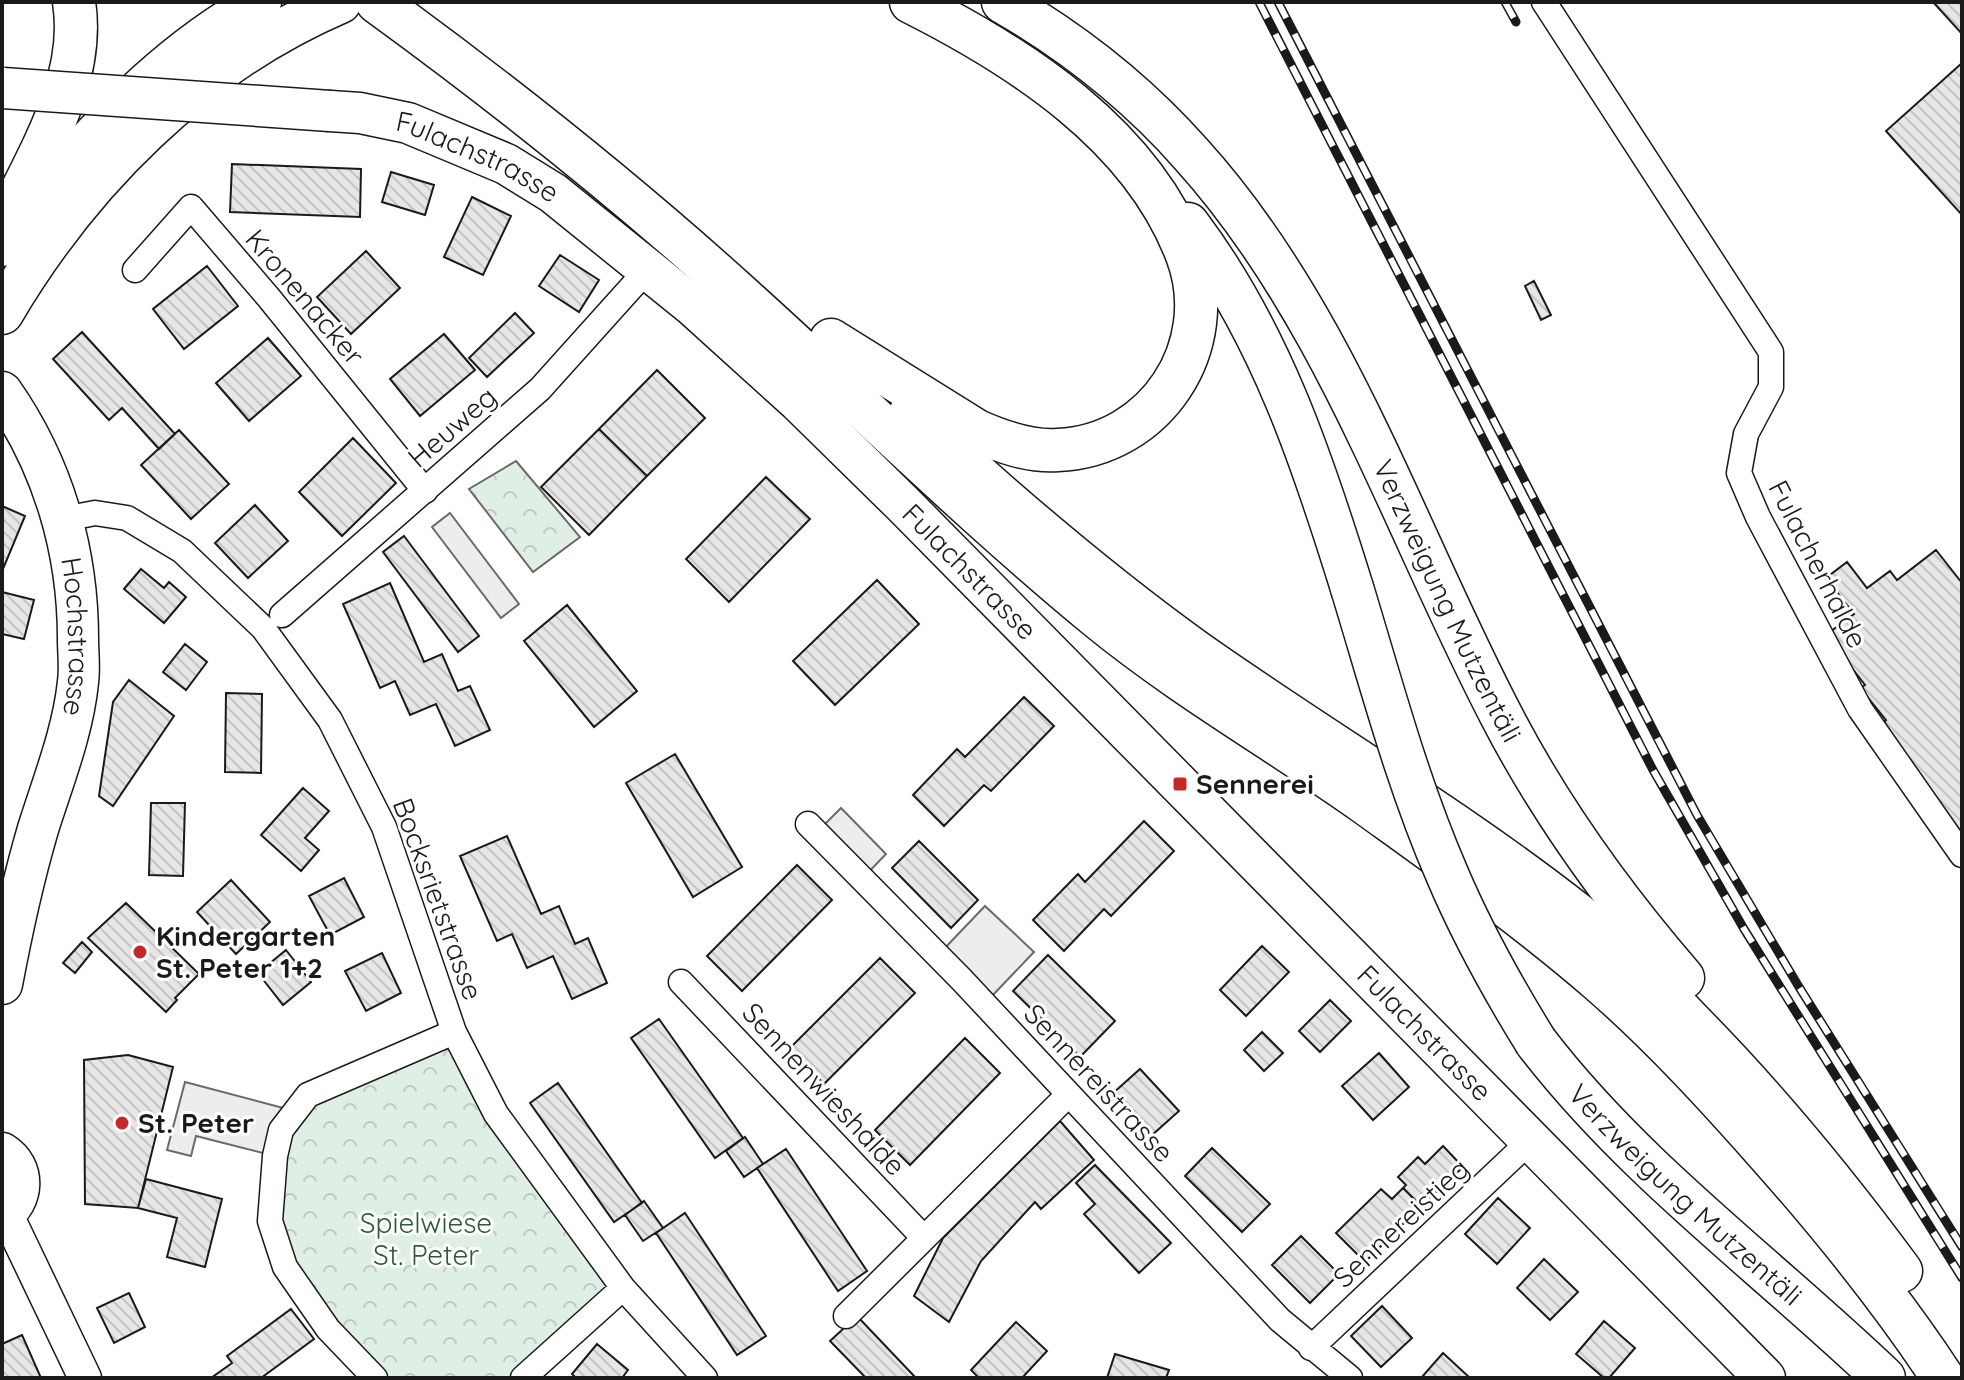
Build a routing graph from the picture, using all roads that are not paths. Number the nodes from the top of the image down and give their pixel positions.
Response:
1 (74, 2) edge
2 (260, 2) edge
3 (340, 2) edge
4 (377, 2) edge
5 (911, 2) edge
6 (1003, 2) edge
7 (1544, 2) edge
8 (426, 14) edge
9 (3, 88) edge
10 (1139, 170) junction
11 (2, 230) edge
12 (2, 245) edge
13 (135, 270) dead end
14 (647, 270) junction
15 (2, 313) edge
16 (831, 340) junction
17 (8, 401) edge
18 (425, 491) junction
19 (64, 519) junction
20 (282, 615) dead end
21 (808, 824) dead end
22 (1962, 855) edge
23 (681, 982) dead end
24 (2, 984) edge
25 (454, 1032) junction
26 (1068, 1095) junction
27 (1531, 1140) junction
28 (2, 1153) edge
29 (4, 1214) edge
30 (1869, 1227) junction
31 (923, 1237) junction
32 (623, 1288) junction
33 (846, 1316) dead end
34 (1311, 1348) junction
35 (1962, 1358) edge
36 (85, 1378) edge
37 (375, 1378) edge
38 (523, 1378) edge
39 (705, 1378) edge
40 (1350, 1378) edge
41 (1765, 1378) edge
42 (1884, 1378) edge
43 (1943, 1378) edge

1 - 11 highway
2 - 12 highway
3 - 15 highway
4 - 8 highway
5 - 10 highway
6 - 30 highway, Verzweigung Mutzentäli
7 - 22 street, Fulacherhalde
8 - 16 highway
8 - 43 highway
9 - 14 main road, Fulachstrasse, bridge
10 - 16 highway
10 - 42 highway, Verzweigung Mutzentäli, bridge
13 - 18 street, Kronenacker
14 - 18 street, Heuweg
14 - 27 main road, Fulachstrasse
16 - 30 highway
17 - 19 main road, Hochstrasse
18 - 20 street, Heuweg
19 - 24 main road, Hochstrasse
19 - 25 street, Bocksrietstrasse
21 - 26 street, Sennereistrasse
23 - 31 street, Sennenwieshalde
25 - 32 street, Bocksrietstrasse
25 - 37 street
26 - 31 street
26 - 34 street, Sennereistrasse
27 - 34 street, Sennereistieg
27 - 41 main road, Fulachstrasse
28 - 29 main road
29 - 36 street
30 - 35 highway
31 - 33 street
32 - 38 street
32 - 39 street, Bocksrietstrasse
34 - 40 street, Sennereistrasse

